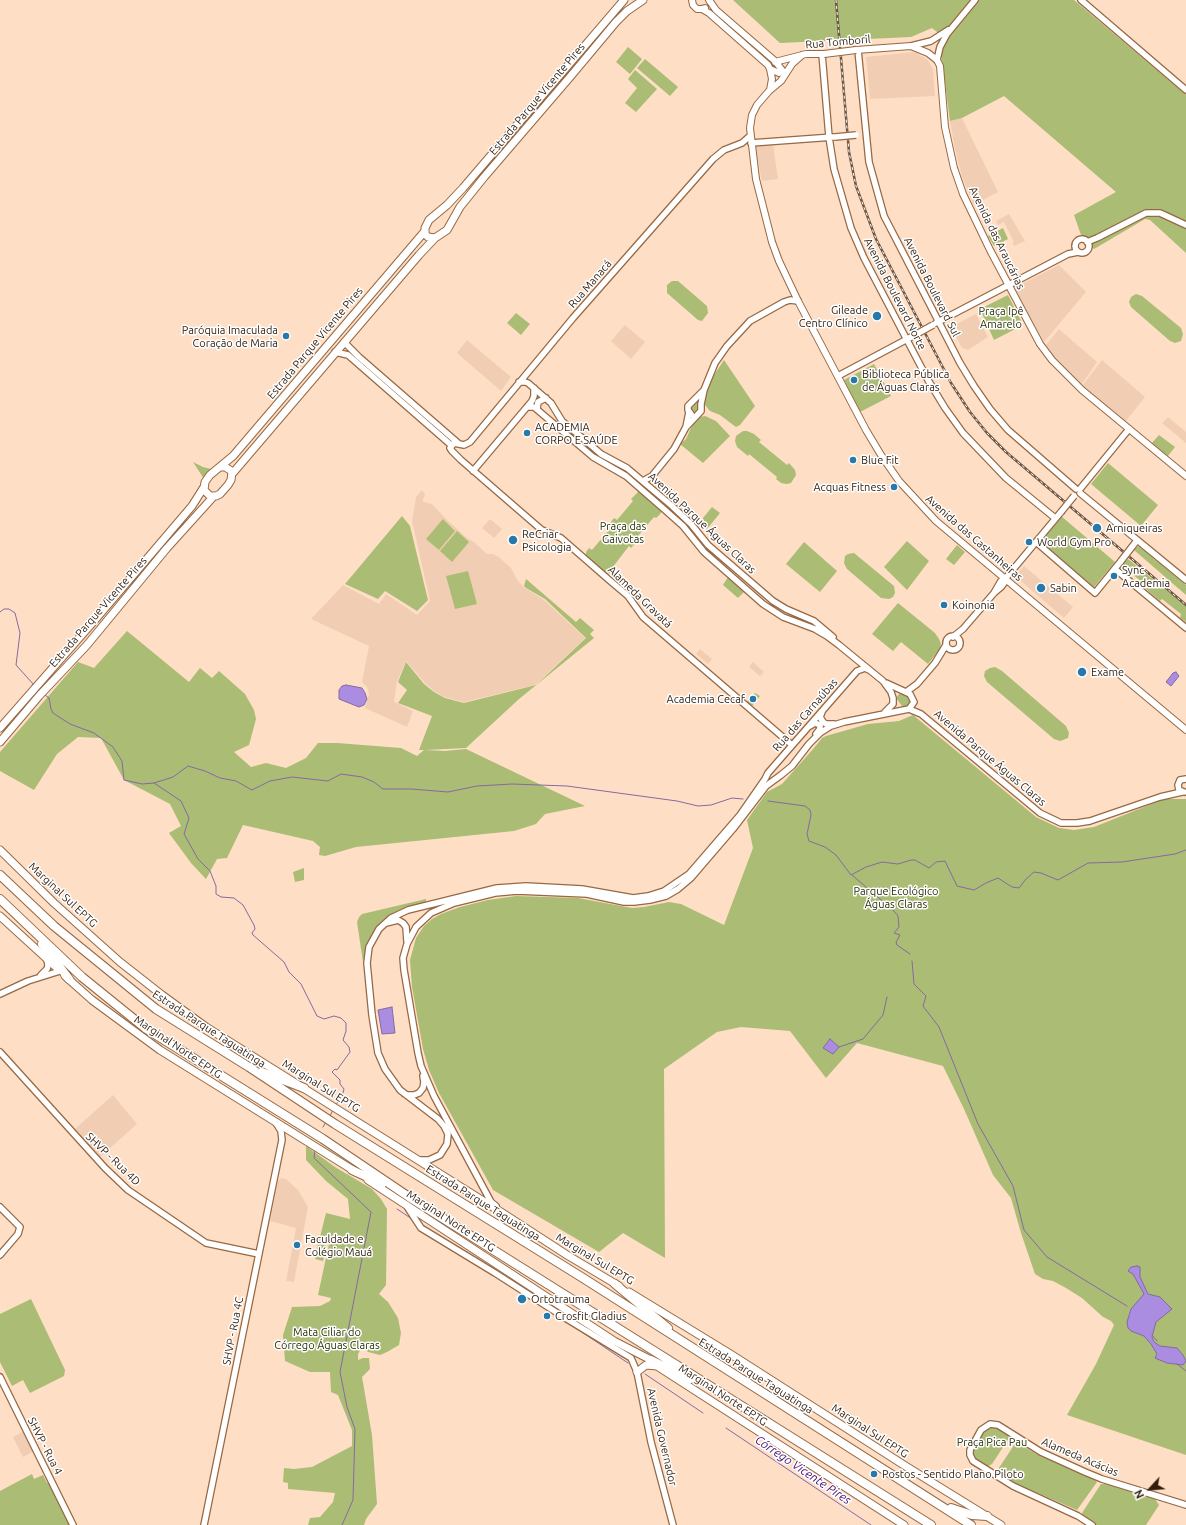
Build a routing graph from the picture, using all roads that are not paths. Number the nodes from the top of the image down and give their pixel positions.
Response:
1 (624, 0) edge
2 (643, 0) edge
3 (692, 0) edge
4 (709, 0) edge
5 (975, 0) edge
6 (1081, 0) edge
7 (702, 10) junction
8 (952, 27) junction
9 (911, 46) junction
10 (857, 50) junction
11 (823, 54) junction
12 (802, 55) junction
13 (937, 60) junction
14 (775, 61) junction
15 (770, 68) junction
16 (1186, 90) edge
17 (769, 91) junction
18 (866, 134) junction
19 (832, 137) junction
20 (751, 142) junction
21 (742, 143) junction
22 (441, 210) junction
23 (453, 218) junction
24 (1186, 225) edge
25 (425, 231) junction
26 (435, 238) junction
27 (1088, 243) junction
28 (1077, 249) junction
29 (1009, 286) junction
30 (794, 292) junction
31 (798, 301) junction
32 (784, 302) junction
33 (939, 322) junction
34 (906, 340) junction
35 (344, 342) junction
36 (335, 352) junction
37 (527, 374) junction
38 (838, 376) junction
39 (520, 382) junction
40 (528, 383) junction
41 (534, 388) junction
42 (704, 390) junction
43 (546, 398) junction
44 (693, 401) junction
45 (701, 404) junction
46 (527, 407) junction
47 (537, 409) junction
48 (689, 412) junction
49 (697, 415) junction
50 (686, 427) junction
51 (1129, 430) junction
52 (586, 442) junction
53 (459, 444) junction
54 (451, 445) junction
55 (582, 447) junction
56 (454, 452) junction
57 (221, 467) junction
58 (473, 471) junction
59 (232, 474) junction
60 (652, 476) junction
61 (1186, 476) edge
62 (643, 481) junction
63 (649, 486) junction
64 (204, 487) junction
65 (1078, 492) junction
66 (214, 496) junction
67 (1055, 518) junction
68 (1136, 541) junction
69 (1036, 542) junction
70 (1114, 569) junction
71 (1005, 579) junction
72 (1186, 580) edge
73 (754, 586) junction
74 (750, 592) junction
75 (87, 628) junction
76 (1186, 628) edge
77 (963, 629) junction
78 (94, 636) junction
79 (953, 637) junction
80 (959, 642) junction
81 (839, 645) junction
82 (946, 645) junction
83 (952, 650) junction
84 (940, 655) junction
85 (852, 656) junction
86 (869, 670) junction
87 (857, 671) junction
88 (883, 682) junction
89 (917, 684) junction
90 (906, 692) junction
91 (914, 700) junction
92 (825, 706) junction
93 (909, 709) junction
94 (884, 713) junction
95 (921, 714) junction
96 (844, 722) junction
97 (0, 728) edge
98 (805, 729) junction
99 (1186, 730) edge
100 (0, 742) edge
101 (809, 744) junction
102 (792, 745) junction
103 (782, 757) junction
104 (792, 766) junction
105 (1186, 772) edge
106 (1181, 781) edge
107 (1185, 792) edge
108 (1160, 797) junction
109 (0, 850) edge
110 (0, 875) edge
111 (0, 899) edge
112 (0, 916) edge
113 (26, 923) junction
114 (385, 923) junction
115 (407, 944) junction
116 (47, 958) junction
117 (60, 971) junction
118 (37, 978) junction
119 (69, 979) junction
120 (0, 994) edge
121 (0, 1052) edge
122 (421, 1066) junction
123 (249, 1067) junction
124 (304, 1088) junction
125 (400, 1090) junction
126 (276, 1123) junction
127 (297, 1135) junction
128 (282, 1140) junction
129 (419, 1160) junction
130 (352, 1170) joint
131 (407, 1201) junction
132 (0, 1207) edge
133 (504, 1214) junction
134 (259, 1254) junction
135 (0, 1255) edge
136 (615, 1284) junction
137 (689, 1347) junction
138 (654, 1363) junction
139 (637, 1372) junction
140 (0, 1377) edge
141 (729, 1398) junction
142 (927, 1497) junction
143 (1186, 1505) edge
144 (987, 1516) junction
145 (73, 1525) edge
146 (204, 1525) edge
147 (673, 1525) edge
148 (904, 1525) edge
149 (931, 1525) edge
150 (971, 1525) edge
151 (1001, 1525) edge
152 (1092, 1525) edge

1 - 22 main road, Estrada Parque Vicente Pires
2 - 23 main road, Estrada Parque Vicente Pires
3 - 7 main road
4 - 7 main road
4 - 14 main road
5 - 8 street, Rua Tomboril
6 - 16 street
7 - 15 main road
8 - 9 street, Rua Tomboril
8 - 13 street, Rua Tomboril
9 - 10 main road, Rua Tomboril
9 - 13 main road, Rua Tomboril
10 - 11 main road, Rua Tomboril, bridge
10 - 18 street, Avenida Boulevard Sul
11 - 12 main road, Rua Tomboril
11 - 19 street, Avenida Boulevard Norte
12 - 14 main road, Rua Tomboril
12 - 17 main road, Avenida das Castanheiras
13 - 29 main road, Avenida das Araucárias
14 - 15 main road
14 - 15 main road
15 - 17 main road
17 - 20 main road, Avenida das Castanheiras
18 - 19 street, bridge
18 - 33 street, Avenida Boulevard Sul
19 - 20 street
19 - 34 street, Avenida Boulevard Norte
20 - 21 street, Rua Manacá
20 - 21 street
20 - 30 main road, Avenida das Castanheiras
21 - 37 street, Rua Manacá
22 - 23 main road
22 - 25 main road
23 - 26 main road
24 - 27 street
25 - 26 main road
25 - 57 main road, Estrada Parque Vicente Pires
26 - 35 main road, Estrada Parque Vicente Pires
27 - 28 street
27 - 28 street
28 - 29 street
29 - 33 street
29 - 51 main road, Avenida das Araucárias
30 - 31 main road, Avenida das Castanheiras
30 - 32 street
31 - 32 street
31 - 38 main road, Avenida das Castanheiras
32 - 42 street
33 - 34 street, bridge
33 - 65 street, Avenida Boulevard Sul
34 - 38 street
34 - 67 street, Avenida Boulevard Norte
35 - 36 main road, Estrada Parque Vicente Pires
35 - 53 street
36 - 54 street
36 - 59 main road, Estrada Parque Vicente Pires
37 - 39 street, Rua Manacá
37 - 40 street
38 - 71 main road, Avenida das Castanheiras
39 - 40 street
39 - 53 street, Rua Manacá
40 - 41 street, Avenida Parque Águas Claras
41 - 43 street, Avenida Parque Águas Claras
41 - 46 street
42 - 44 street
42 - 45 street
43 - 47 street
43 - 52 street, Avenida Parque Águas Claras
44 - 45 street
44 - 48 street
45 - 49 street
46 - 47 street, Avenida Parque Águas Claras
46 - 58 street
47 - 55 street, Avenida Parque Águas Claras
48 - 49 street
48 - 50 street
49 - 50 street
50 - 60 street
51 - 61 main road, Avenida das Araucárias
51 - 65 street
52 - 55 street
52 - 62 street, Avenida Parque Águas Claras
53 - 54 street
53 - 56 street
54 - 56 street
55 - 74 street, Avenida Parque Águas Claras
56 - 58 street, Alameda Gravatá
57 - 59 main road
57 - 64 main road
58 - 102 street, Alameda Gravatá
59 - 66 main road
60 - 62 street
60 - 63 street
62 - 63 street, Avenida Parque Águas Claras
63 - 73 street, Avenida Parque Águas Claras
64 - 66 main road
64 - 75 main road, Estrada Parque Vicente Pires
65 - 67 street, bridge
65 - 68 street, Avenida Boulevard Sul
66 - 78 main road, Estrada Parque Vicente Pires
67 - 69 street
68 - 70 street, bridge
68 - 72 street, Avenida Boulevard Sul
69 - 70 street
69 - 71 street
70 - 76 street
71 - 77 street
71 - 99 main road, Avenida das Castanheiras
73 - 74 street
73 - 81 street, Avenida Parque Águas Claras
74 - 81 street, Avenida Parque Águas Claras
75 - 78 main road
75 - 97 main road, Estrada Parque Vicente Pires
77 - 79 street
77 - 80 street
78 - 100 main road, Estrada Parque Vicente Pires
79 - 80 street
79 - 82 street
80 - 83 street
81 - 85 street, Avenida Parque Águas Claras
82 - 83 street
82 - 84 street
83 - 84 street
84 - 89 street
85 - 86 street, Avenida Parque Águas Claras
85 - 87 street
86 - 87 street
86 - 88 street, Avenida Parque Águas Claras
87 - 92 street, Rua das Carnaúbas
88 - 90 street, Avenida Parque Águas Claras
88 - 94 street, Avenida Parque Águas Claras
89 - 90 street
89 - 91 street
90 - 91 street, Avenida Parque Águas Claras
91 - 93 street
91 - 95 street, Avenida Parque Águas Claras
92 - 96 street
92 - 98 street, Rua das Carnaúbas
93 - 94 street, Rua das Carnaúbas
93 - 95 street, Avenida Parque Águas Claras
94 - 96 street, Rua das Carnaúbas
95 - 108 street, Avenida Parque Águas Claras
96 - 101 street, Rua das Carnaúbas
98 - 101 street
98 - 102 street, Rua das Carnaúbas
101 - 104 street, Rua das Carnaúbas
102 - 103 street, Rua das Carnaúbas
103 - 104 street
103 - 114 street, Rua das Carnaúbas
104 - 115 street, Rua das Carnaúbas
105 - 106 street, Avenida Parque Águas Claras
106 - 107 street
106 - 108 street, Avenida Parque Águas Claras
107 - 108 street, Avenida Parque Águas Claras
109 - 124 main road, Marginal Sul EPTG
110 - 123 highway, Estrada Parque Taguatinga
111 - 113 highway
112 - 116 main road, Marginal Norte EPTG
113 - 119 highway
113 - 131 highway
114 - 115 street
114 - 125 street
115 - 122 street
116 - 117 main road, Marginal Norte EPTG
116 - 118 street
117 - 118 street
117 - 119 main road, Marginal Norte EPTG
118 - 120 street
119 - 126 main road, Marginal Norte EPTG
121 - 134 street, SHVP - Rua 4D
122 - 125 street
122 - 133 street
123 - 124 highway
123 - 137 highway, Estrada Parque Taguatinga
124 - 129 main road, Marginal Sul EPTG
125 - 129 street
126 - 127 main road, Marginal Norte EPTG
126 - 128 street
127 - 128 street
127 - 130 main road, Marginal Norte EPTG
128 - 134 street, SHVP - Rua 4C
129 - 133 main road, Marginal Sul EPTG
130 - 131 highway
131 - 138 main road, Marginal Norte EPTG
131 - 139 street, Avenida Governador
131 - 141 highway
132 - 135 street
133 - 136 main road, Marginal Sul EPTG
134 - 146 street, SHVP - Rua 4C
136 - 137 highway
136 - 144 main road, Marginal Sul EPTG
137 - 142 highway, Estrada Parque Taguatinga
138 - 139 main road
138 - 141 highway
138 - 148 main road, Marginal Norte EPTG
139 - 147 street, Avenida Governador
140 - 145 street, SHVP - Rua 4
141 - 149 highway
142 - 144 highway
142 - 150 highway, Estrada Parque Taguatinga
143 - 152 street, Alameda Acácias
144 - 151 main road, Marginal Sul EPTG

